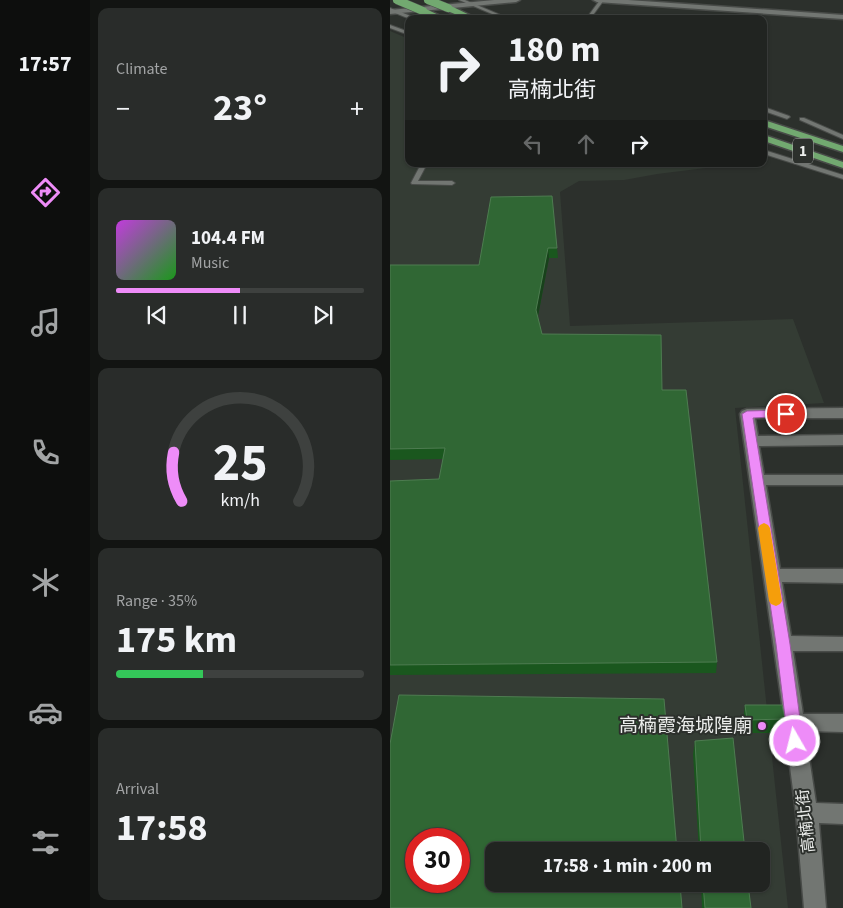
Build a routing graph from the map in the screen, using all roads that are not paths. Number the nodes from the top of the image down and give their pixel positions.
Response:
1 (396, 0) edge
2 (428, 0) edge
3 (516, 0) edge
4 (597, 0) edge
5 (602, 0) edge
6 (612, 0) edge
7 (652, 0) edge
8 (468, 2) edge
9 (392, 10) edge
10 (843, 13) edge
11 (405, 15) edge
12 (433, 15) edge
13 (465, 15) edge
14 (499, 15) edge
15 (591, 15) edge
16 (843, 17) edge
17 (390, 26) edge
18 (405, 32) edge
19 (767, 110) edge
20 (787, 117) dead end
21 (802, 119) dead end
22 (767, 124) edge
23 (843, 137) edge
24 (767, 139) edge
25 (843, 148) edge
26 (767, 153) edge
27 (843, 165) edge
28 (422, 167) edge
29 (843, 177) edge
30 (452, 183) dead end
31 (843, 413) edge
32 (843, 440) edge
33 (751, 441) junction
34 (756, 480) junction
35 (843, 480) edge
36 (772, 575) junction
37 (843, 576) edge
38 (783, 644) junction
39 (843, 644) edge
40 (792, 722) junction
41 (843, 723) edge
42 (806, 813) junction
43 (843, 814) edge
44 (815, 908) edge

1 - 12 highway, bridge
2 - 13 highway, bridge
3 - 8 street
4 - 5 street
5 - 6 street
5 - 15 lane
6 - 16 street
7 - 10 street
8 - 9 street
8 - 14 lane
9 - 11 lane
17 - 18 lane
19 - 20 lane
21 - 23 lane
22 - 25 highway, 1
24 - 27 highway, 1
26 - 29 lane
28 - 30 lane
31 - 33 street, 高楠北街
32 - 33 street
33 - 34 street, 高楠北街
34 - 35 street
34 - 36 street, 高楠北街
36 - 37 street
36 - 38 street, 高楠北街
38 - 39 street
38 - 40 street, 高楠北街
40 - 41 street
40 - 42 street, 高楠北街
42 - 43 street
42 - 44 street, 高楠北街

